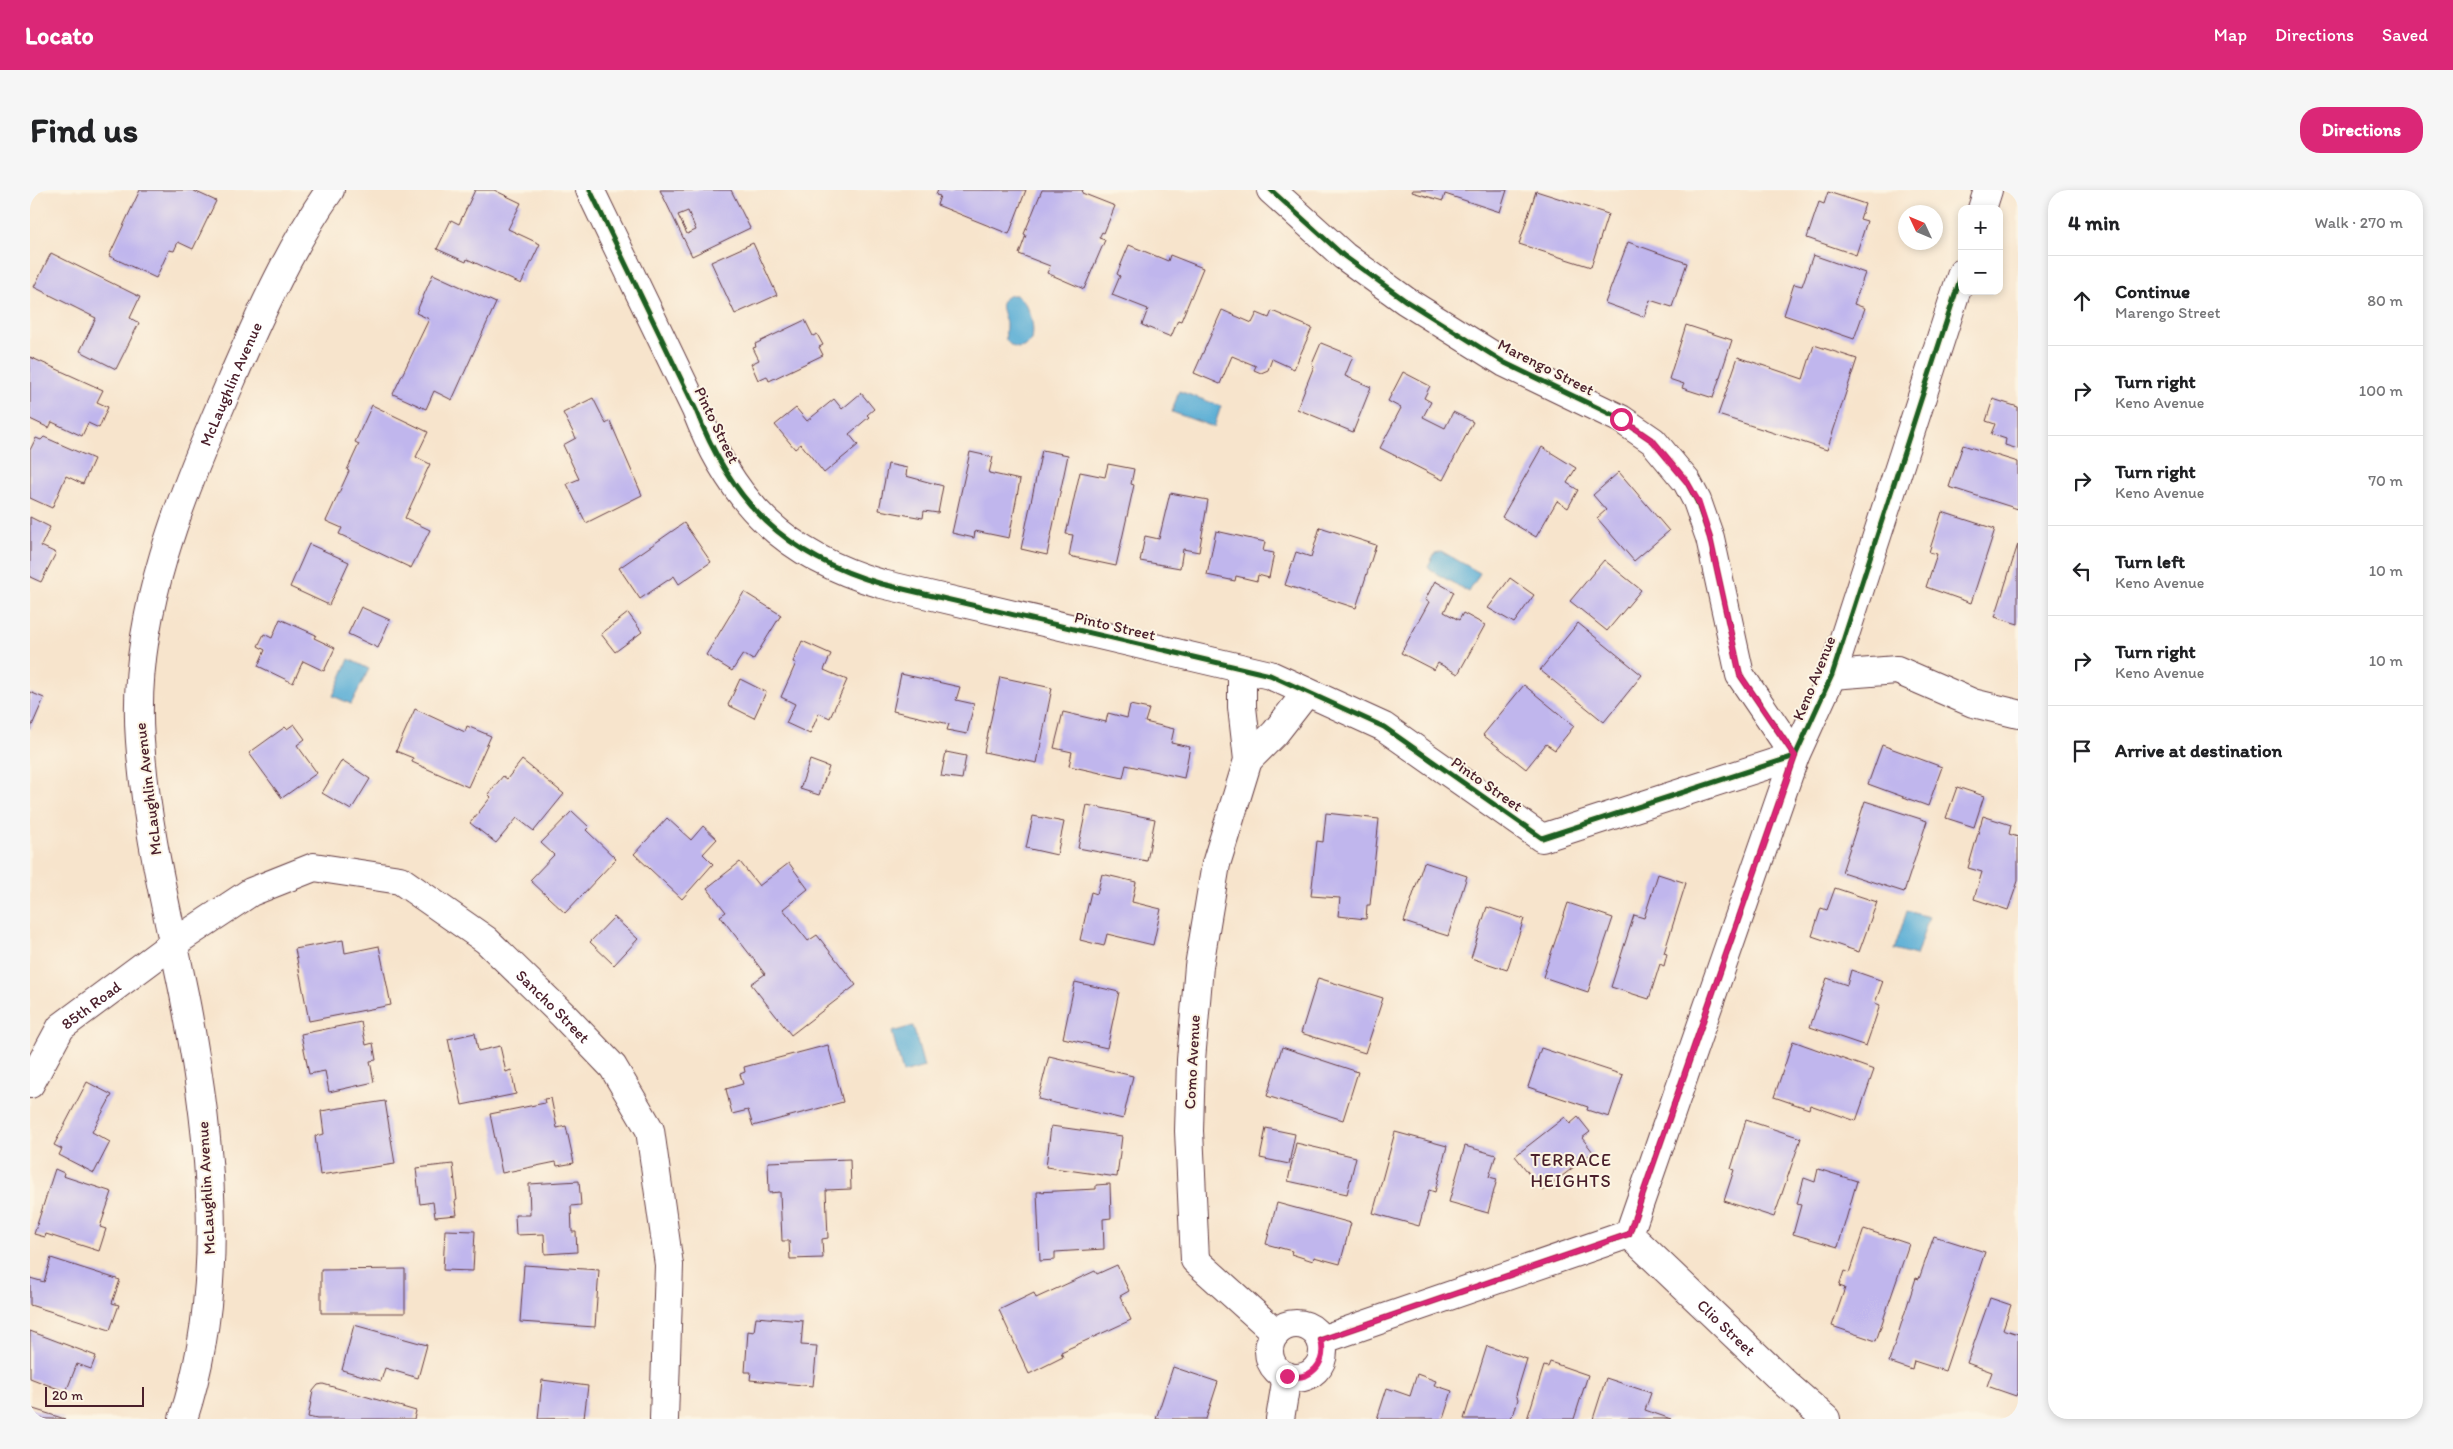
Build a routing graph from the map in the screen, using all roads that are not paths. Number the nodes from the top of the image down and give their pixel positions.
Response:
1 (330, 190) edge
2 (590, 190) edge
3 (1271, 190) edge
4 (1988, 190) edge
5 (1983, 205) edge
6 (1958, 285) edge
7 (1242, 669) junction
8 (1832, 675) junction
9 (1307, 692) junction
10 (2018, 714) edge
11 (1795, 756) junction
12 (1248, 760) junction
13 (174, 943) junction
14 (30, 1084) edge
15 (1629, 1234) junction
16 (1276, 1333) junction
17 (1321, 1340) junction
18 (1287, 1376) junction
19 (183, 1419) edge
20 (664, 1419) edge
21 (1280, 1419) edge
22 (1826, 1419) edge

1 - 13 street, McLaughlin Avenue
2 - 7 street, Pinto Street
3 - 11 street, Marengo Street
4 - 5 street
6 - 8 street, Keno Avenue
7 - 9 street, Pinto Street
7 - 12 street, Como Avenue
8 - 10 street
8 - 11 street, Keno Avenue
9 - 11 street, Pinto Street
9 - 12 street, Como Avenue
11 - 15 street, Keno Avenue
12 - 16 street, Como Avenue
13 - 14 street, 85th Road
13 - 19 street, McLaughlin Avenue
13 - 20 street, Sancho Street
15 - 17 street
15 - 22 street, Clio Street
16 - 17 street
16 - 18 street
17 - 18 street
18 - 21 street

